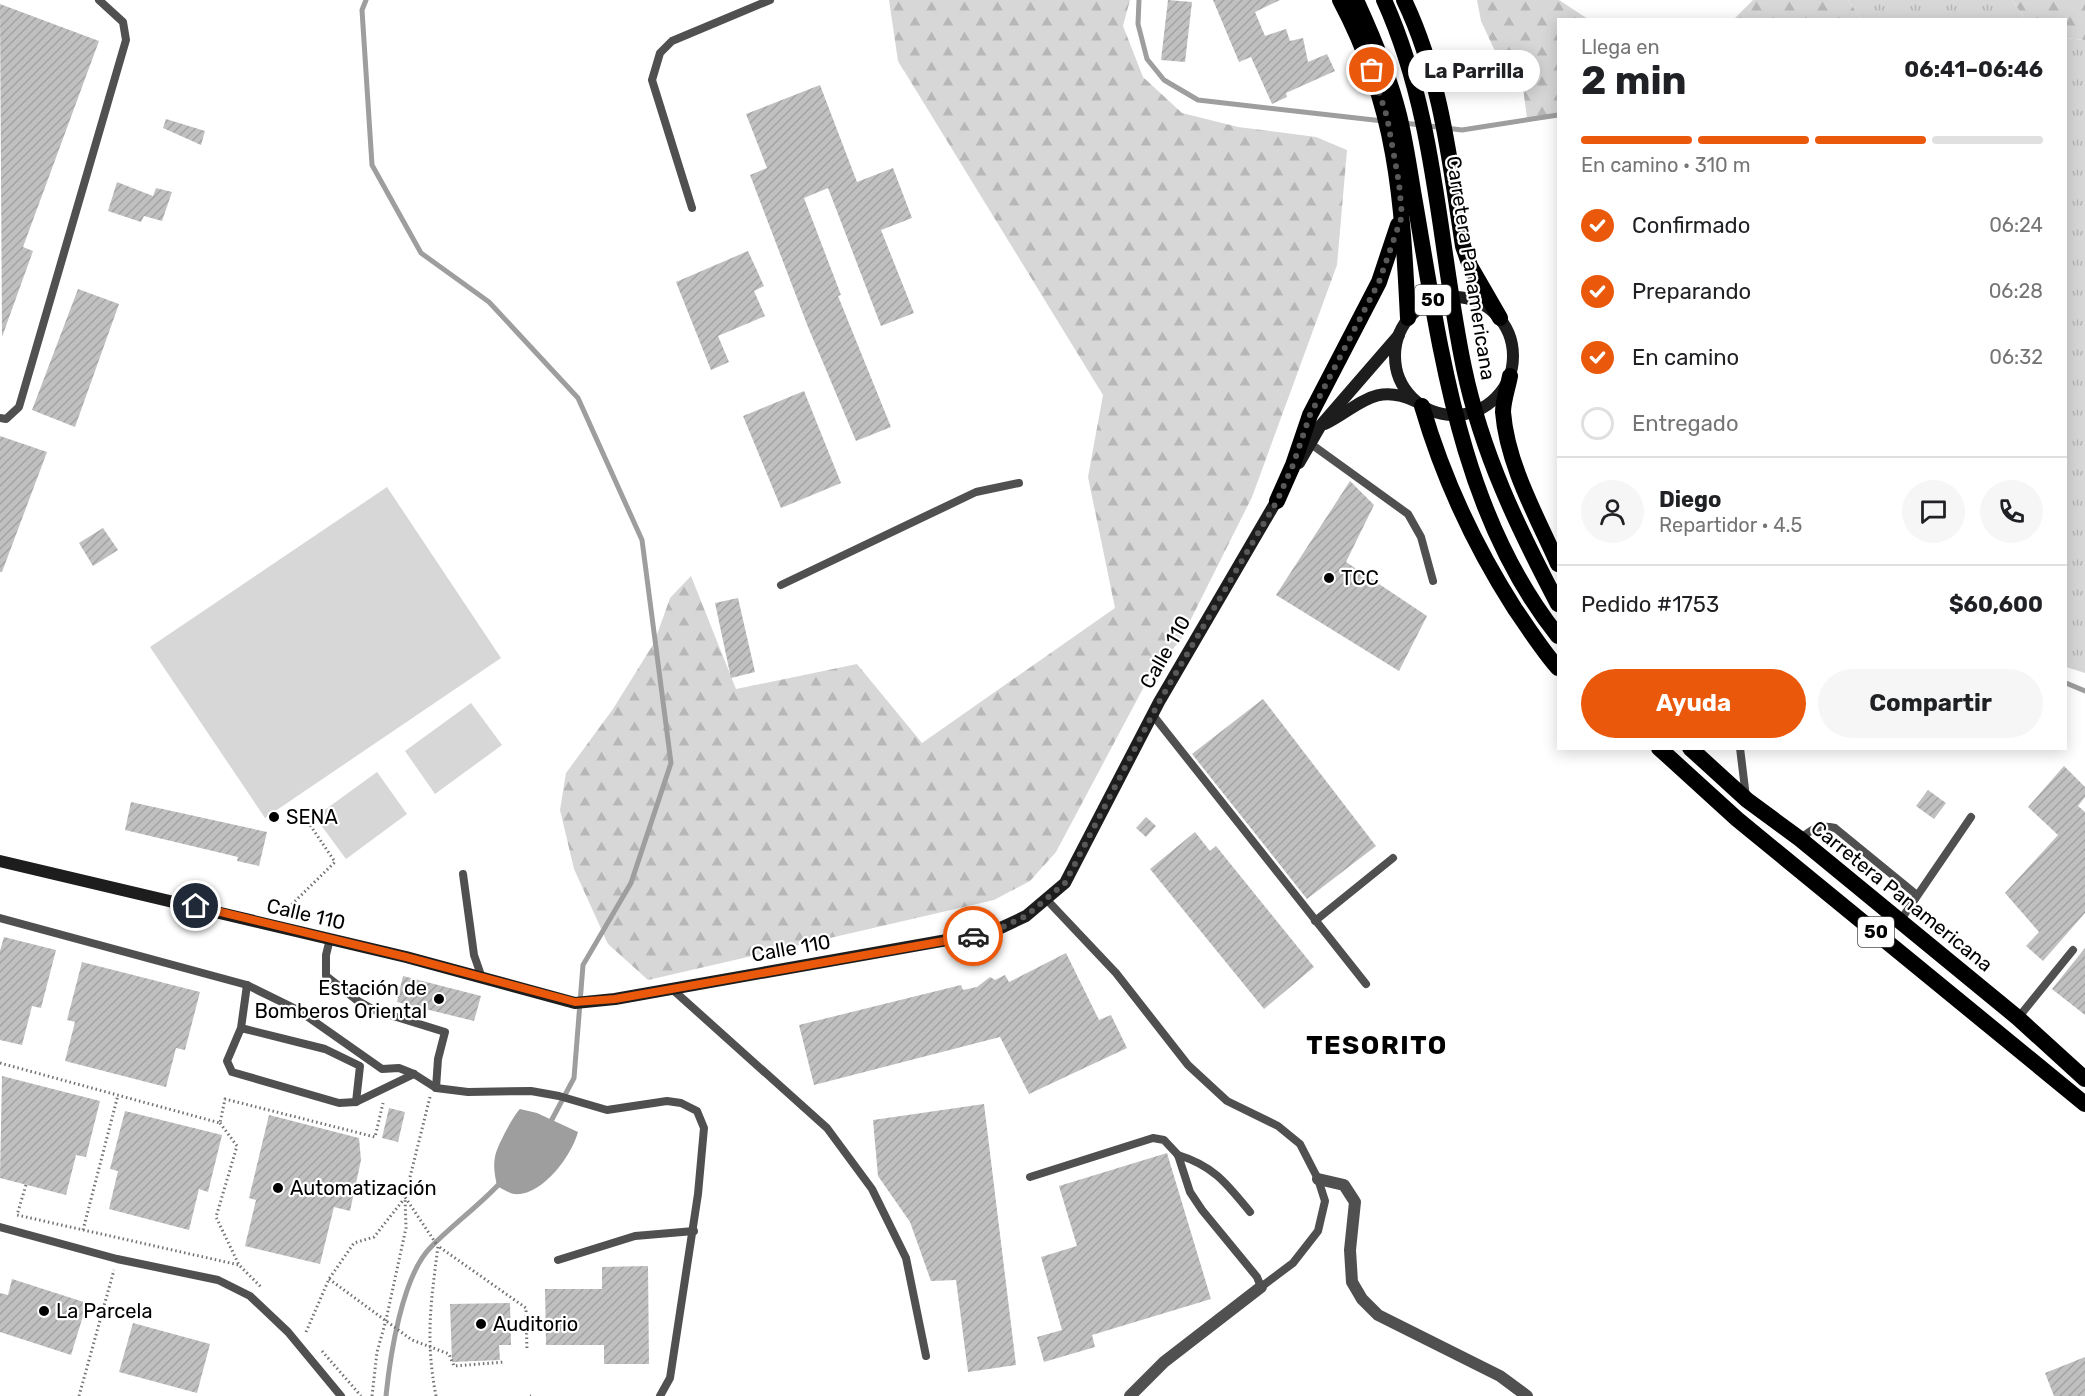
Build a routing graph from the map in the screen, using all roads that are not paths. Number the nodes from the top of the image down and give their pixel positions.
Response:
1 (99, 0) edge
2 (770, 0) edge
3 (1340, 0) edge
4 (1356, 0) edge
5 (1384, 0) edge
6 (1404, 0) edge
7 (1412, 0) edge
8 (1414, 20) junction
9 (692, 208) dead end
10 (1402, 216) junction
11 (1408, 318) junction
12 (1500, 318) junction
13 (1399, 335) junction
14 (1510, 376) junction
15 (1421, 404) junction
16 (0, 418) edge
17 (1321, 425) junction
18 (1311, 444) junction
19 (1019, 483) dead end
20 (1277, 501) junction
21 (1557, 562) edge
22 (1433, 581) dead end
23 (781, 585) dead end
24 (1557, 602) edge
25 (1557, 634) edge
26 (1557, 667) edge
27 (1152, 714) junction
28 (1661, 750) edge
29 (1692, 750) edge
30 (1740, 750) edge
31 (1747, 800) junction
32 (1971, 817) dead end
33 (1800, 839) junction
34 (1393, 858) dead end
35 (0, 861) edge
36 (463, 874) dead end
37 (1917, 895) junction
38 (1047, 900) junction
39 (0, 918) edge
40 (1315, 921) junction
41 (1900, 921) junction
42 (330, 939) junction
43 (2073, 950) dead end
44 (482, 978) junction
45 (1366, 984) dead end
46 (248, 985) junction
47 (672, 989) junction
48 (2018, 1018) junction
49 (241, 1028) junction
50 (360, 1066) junction
51 (382, 1069) junction
52 (414, 1074) junction
53 (2085, 1079) edge
54 (436, 1088) junction
55 (356, 1102) junction
56 (2085, 1104) edge
57 (1178, 1155) junction
58 (1030, 1177) dead end
59 (1318, 1179) junction
60 (1250, 1212) dead end
61 (0, 1227) edge
62 (693, 1231) junction
63 (558, 1260) dead end
64 (1261, 1287) junction
65 (926, 1356) dead end
66 (342, 1396) edge
67 (660, 1396) edge
68 (1130, 1396) edge
69 (1527, 1396) edge

1 - 16 lane
2 - 9 lane
3 - 10 highway
4 - 25 highway, Carretera Panamericana / 50
5 - 24 highway, Carretera Panamericana / 50
6 - 8 highway
7 - 8 lane
8 - 12 highway
10 - 11 highway
10 - 20 highway
11 - 12 main road
11 - 13 main road
12 - 14 main road
13 - 15 main road
13 - 17 main road, Calle 110
14 - 15 main road
14 - 21 highway
15 - 17 main road
15 - 26 highway
17 - 18 main road, Calle 110
18 - 20 main road, Calle 110
18 - 22 lane
19 - 23 lane
20 - 27 main road, Calle 110
27 - 38 main road, Calle 110
27 - 40 lane
28 - 56 highway, 50
29 - 31 highway, Carretera Panamericana / 50
30 - 31 lane
31 - 33 highway, Carretera Panamericana / 50
32 - 37 lane
33 - 37 lane
33 - 41 highway, Carretera Panamericana / 50
34 - 40 lane
35 - 42 main road, Calle 110
36 - 44 lane
37 - 41 lane
38 - 47 main road, Calle 110
38 - 59 lane
39 - 46 lane
40 - 45 lane
41 - 48 highway, Carretera Panamericana / 50
42 - 44 main road, Calle 110
42 - 54 lane
43 - 48 lane
44 - 47 main road, Calle 110
46 - 49 lane
46 - 51 lane
47 - 65 lane
48 - 53 highway, Carretera Panamericana / 50
49 - 50 lane
49 - 55 lane
50 - 51 lane
50 - 55 lane
51 - 52 lane
52 - 54 lane
52 - 55 lane
54 - 62 lane
57 - 58 lane
57 - 60 lane
57 - 64 lane
59 - 64 lane
59 - 69 street
61 - 66 lane
62 - 63 lane
62 - 67 lane
64 - 68 street

